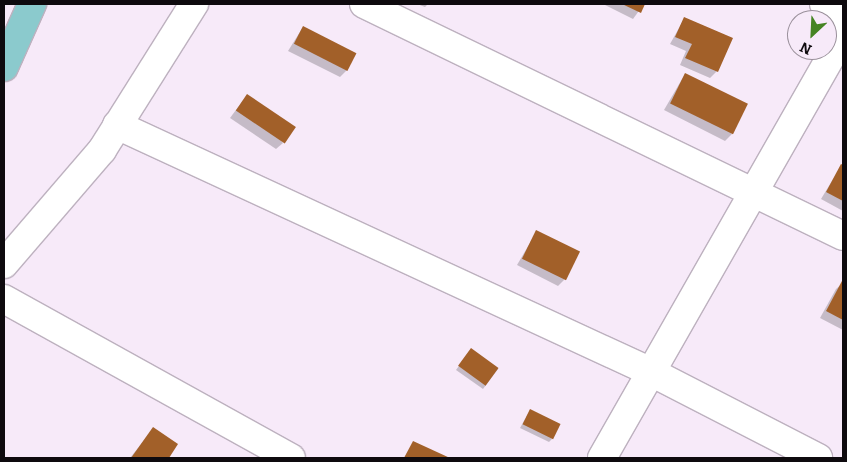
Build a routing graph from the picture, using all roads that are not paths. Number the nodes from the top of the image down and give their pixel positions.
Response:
1 (32, 4) edge
2 (194, 4) edge
3 (364, 4) edge
4 (824, 4) edge
5 (843, 14) edge
6 (843, 36) edge
7 (4, 67) edge
8 (117, 125) junction
9 (751, 194) junction
10 (843, 236) edge
11 (4, 264) edge
12 (4, 298) edge
13 (651, 372) junction
14 (291, 458) edge
15 (602, 458) edge
16 (818, 458) edge

1 - 7 main road
2 - 8 street
3 - 9 street
4 - 5 street
6 - 9 street
8 - 11 street
8 - 13 street
9 - 10 street
9 - 13 street
12 - 14 street
13 - 15 street
13 - 16 street

